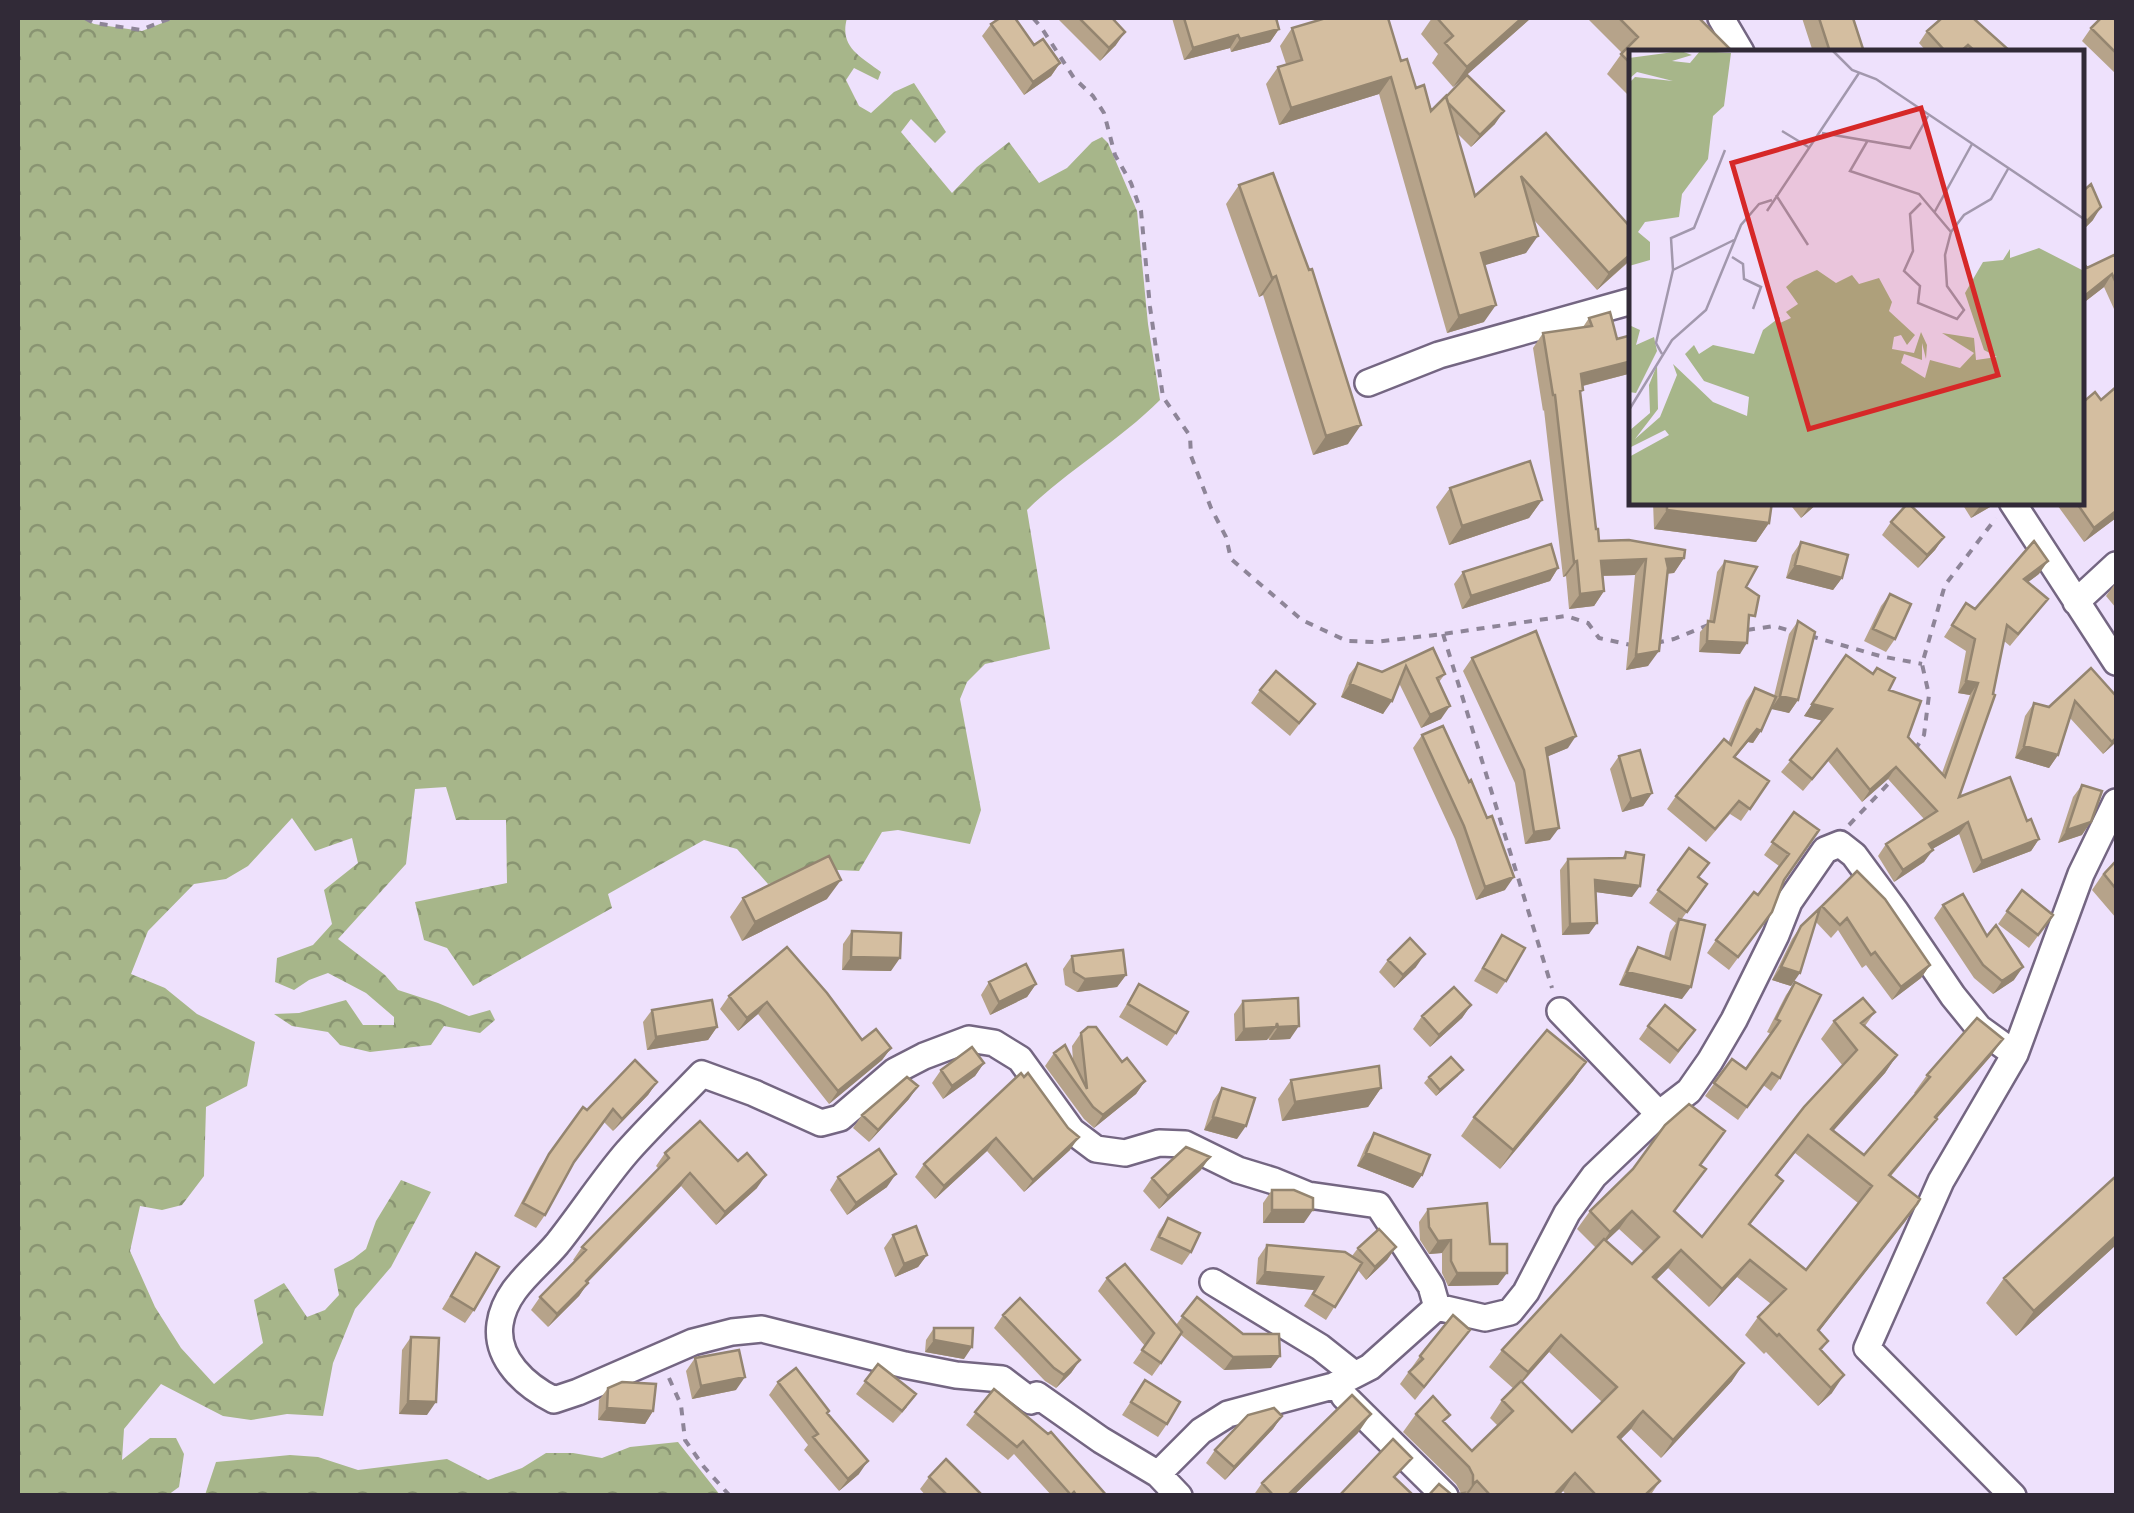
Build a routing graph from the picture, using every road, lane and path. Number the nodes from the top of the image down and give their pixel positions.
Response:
1 (85, 18) edge
2 (171, 18) edge
3 (1033, 18) edge
4 (1721, 18) edge
5 (1740, 50) edge
6 (1629, 302) edge
7 (1368, 383) dead end
8 (2005, 509) edge
9 (2116, 566) edge
10 (2076, 602) junction
11 (1710, 625) edge
12 (1739, 629) edge
13 (1792, 631) edge
14 (1444, 634) junction
15 (1810, 636) edge
16 (1638, 645) edge
17 (1651, 645) edge
18 (2116, 662) edge
19 (1922, 664) junction
20 (1908, 762) edge
21 (1897, 774) edge
22 (2116, 802) edge
23 (1825, 850) junction
24 (1560, 1011) joint
25 (2015, 1054) junction
26 (1659, 1114) junction
27 (1213, 1282) dead end
28 (1437, 1307) junction
29 (659, 1356) junction
30 (1344, 1380) junction
31 (1158, 1474) junction
32 (730, 1496) edge
33 (1179, 1496) edge
34 (1445, 1496) edge
35 (2013, 1496) edge

1 - 2 path
3 - 14 path
4 - 5 street
6 - 7 street
8 - 10 street
8 - 19 path
9 - 10 street
10 - 18 street
11 - 17 path
12 - 13 path
14 - 16 path
14 - 24 path
15 - 19 path
19 - 20 path
21 - 23 path
22 - 25 street
23 - 25 street
23 - 26 street
24 - 26 street
25 - 35 street
26 - 28 street
27 - 30 street
28 - 29 street
28 - 30 street
29 - 31 street
29 - 32 path
30 - 31 street
30 - 34 street
31 - 33 street

